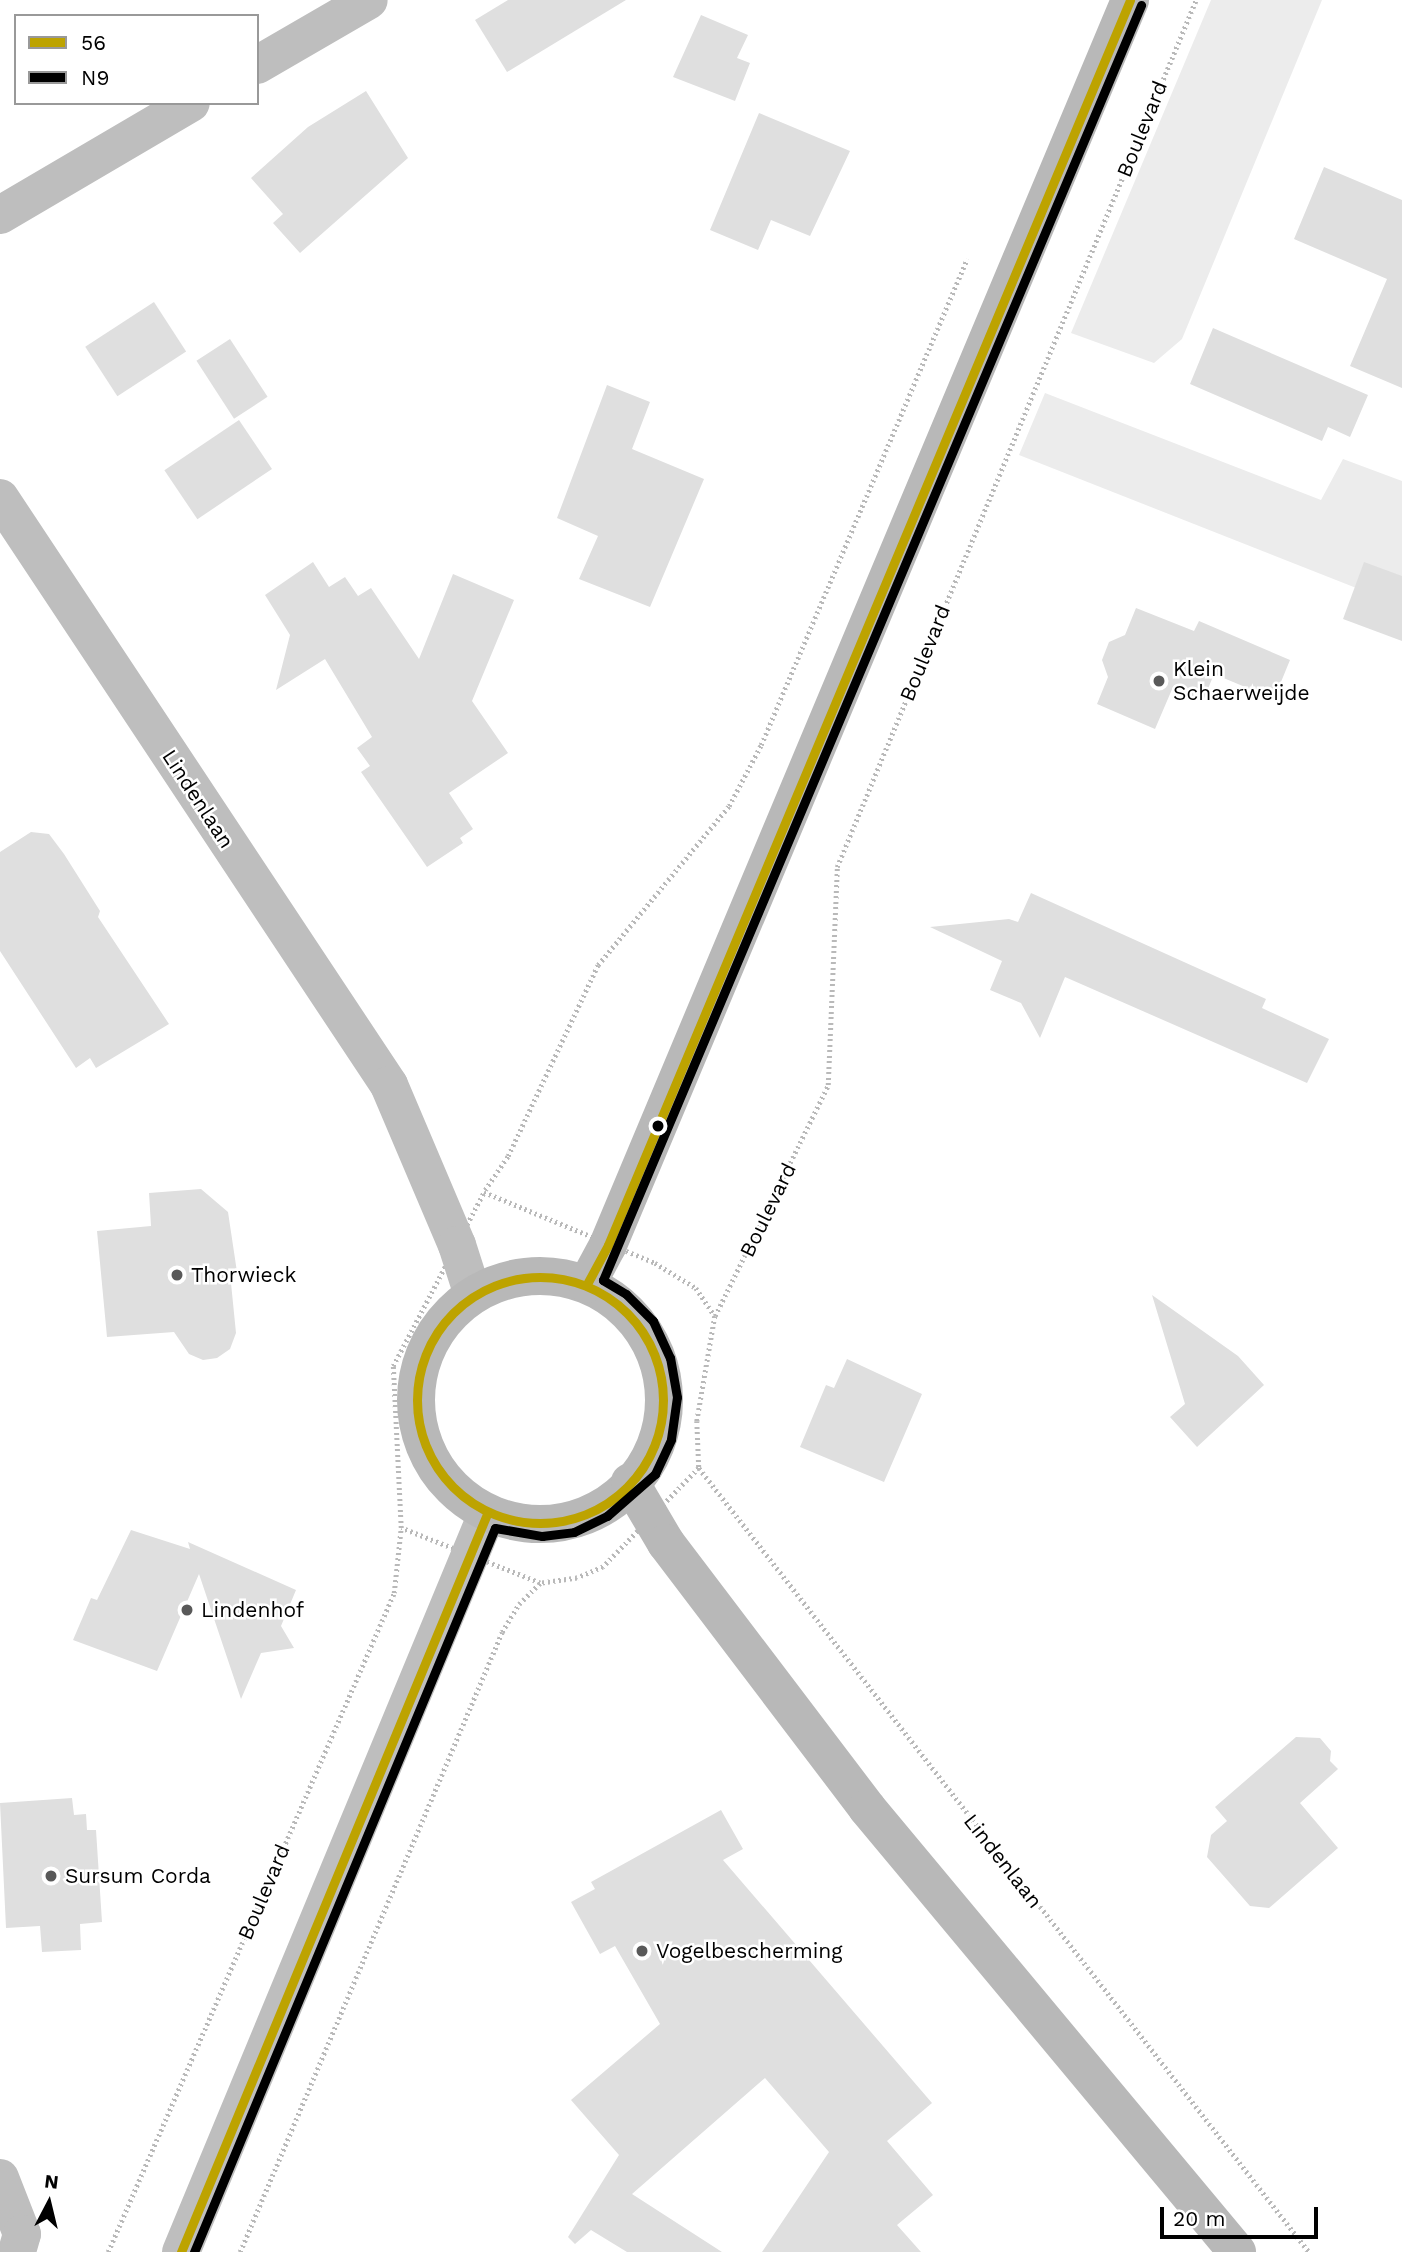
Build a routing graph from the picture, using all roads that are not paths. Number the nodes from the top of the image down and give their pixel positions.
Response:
1 (369, 0) edge
2 (1130, 0) edge
3 (259, 64) edge
4 (188, 105) edge
5 (0, 215) edge
6 (0, 498) edge
7 (587, 1284) junction
8 (473, 1295) junction
9 (630, 1482) junction
10 (487, 1514) junction
11 (0, 2178) edge
12 (17, 2252) edge
13 (181, 2252) edge
14 (1237, 2252) edge

1 - 3 street
2 - 7 street
4 - 5 street
6 - 8 street, Lindenlaan
7 - 8 street
7 - 9 street
8 - 10 street
9 - 10 street
9 - 14 street
10 - 13 street
11 - 12 street

